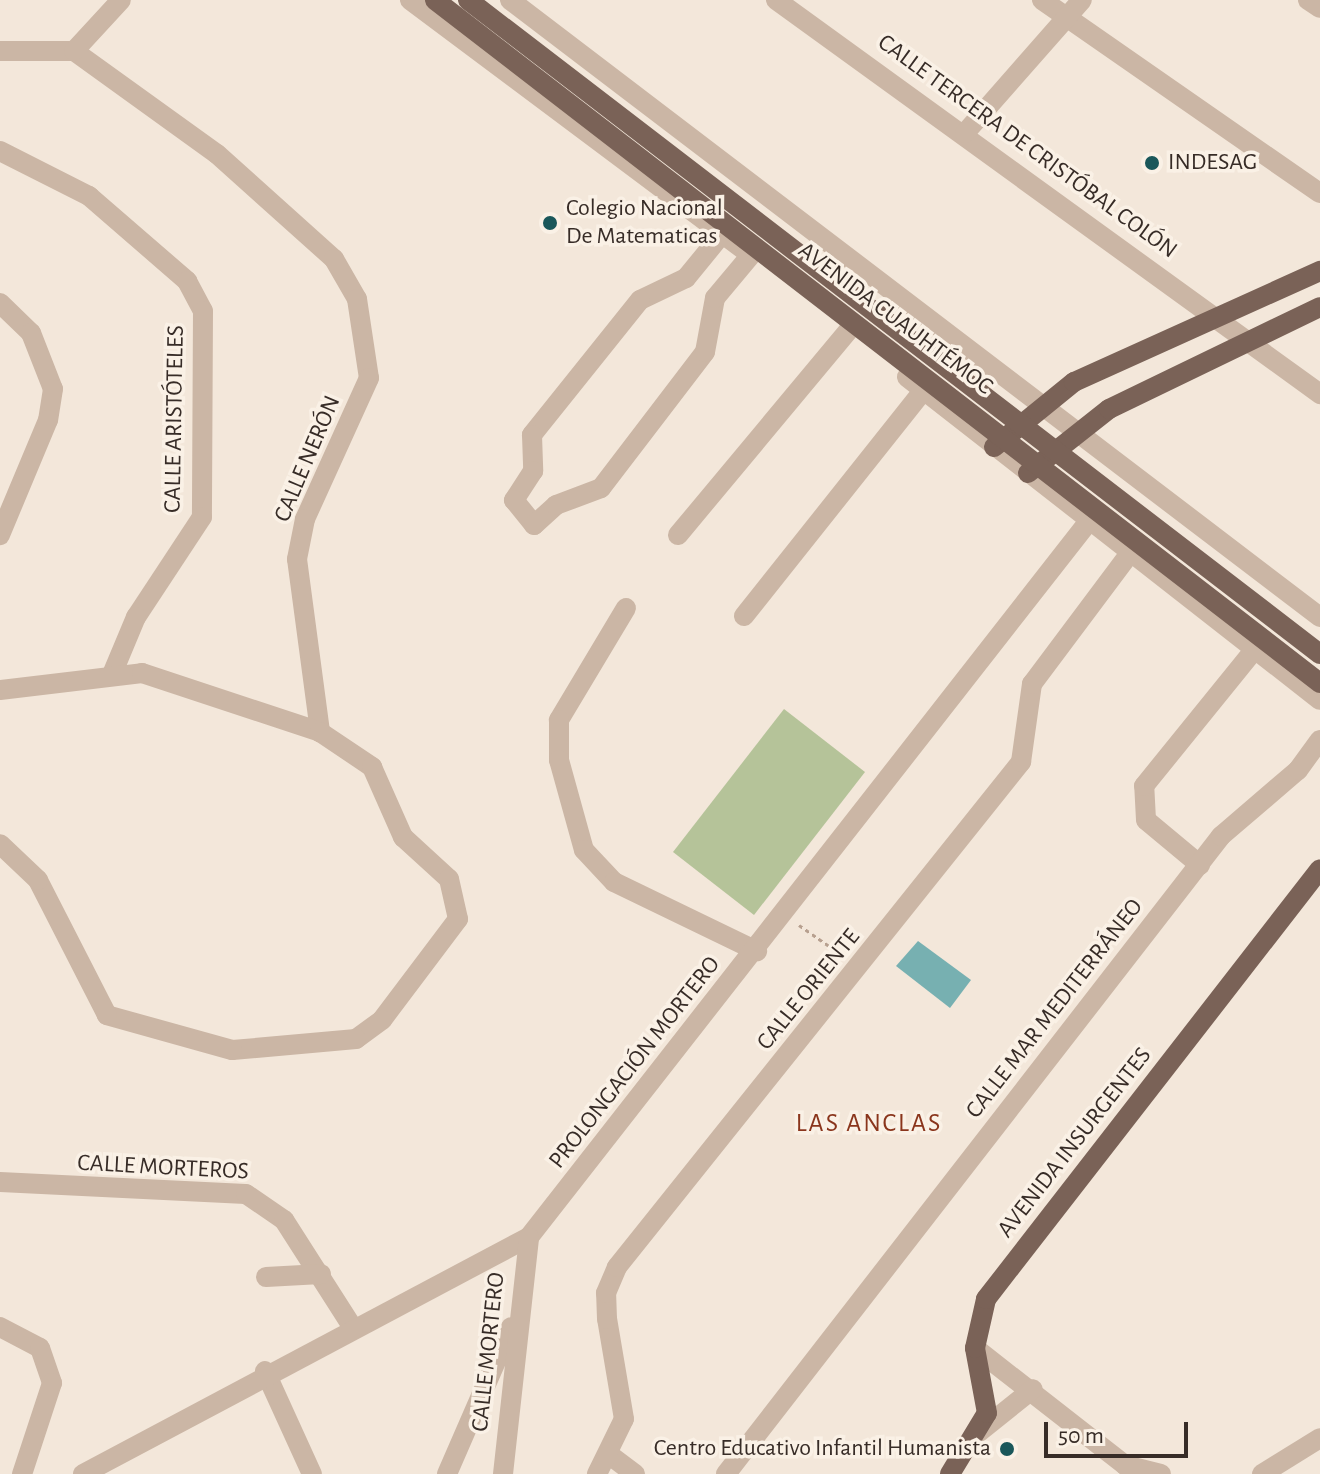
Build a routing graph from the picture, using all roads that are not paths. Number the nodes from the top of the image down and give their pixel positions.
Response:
1 (121, 0) edge
2 (410, 0) edge
3 (435, 0) edge
4 (468, 0) edge
5 (510, 0) edge
6 (776, 0) edge
7 (1042, 0) edge
8 (1082, 0) edge
9 (1308, 0) edge
10 (1320, 8) edge
11 (1066, 18) junction
12 (74, 51) junction
13 (4, 57) edge
14 (965, 133) junction
15 (0, 151) edge
16 (1320, 193) edge
17 (722, 234) junction
18 (751, 255) junction
19 (1320, 271) edge
20 (0, 303) edge
21 (1320, 307) edge
22 (1219, 317) junction
23 (848, 331) junction
24 (1248, 338) junction
25 (924, 390) junction
26 (1320, 394) edge
27 (1040, 406) junction
28 (1077, 433) junction
29 (994, 447) junction
30 (1028, 473) junction
31 (1089, 521) junction
32 (0, 535) edge
33 (678, 535) dead end
34 (1130, 553) junction
35 (626, 608) dead end
36 (744, 616) dead end
37 (1320, 617) edge
38 (1254, 650) junction
39 (1320, 654) edge
40 (113, 672) junction
41 (1320, 683) edge
42 (0, 690) edge
43 (1320, 700) edge
44 (320, 732) junction
45 (1320, 740) edge
46 (0, 844) edge
47 (1200, 865) junction
48 (1320, 869) edge
49 (757, 951) junction
50 (0, 1182) edge
51 (529, 1237) junction
52 (321, 1274) junction
53 (266, 1277) dead end
54 (518, 1314) junction
55 (0, 1327) edge
56 (353, 1328) junction
57 (975, 1348) junction
58 (265, 1371) junction
59 (1033, 1389) junction
60 (978, 1433) junction
61 (1320, 1438) edge
62 (611, 1456) junction
63 (1123, 1470) edge
64 (22, 1474) edge
65 (83, 1474) edge
66 (312, 1474) edge
67 (447, 1474) edge
68 (503, 1474) edge
69 (597, 1474) edge
70 (635, 1474) edge
71 (726, 1474) edge
72 (950, 1474) edge
73 (1161, 1474) edge
74 (1262, 1474) edge

1 - 12 street
2 - 17 street
3 - 41 main road, AVENIDA CUAUHTÉMOC, bridge
4 - 39 main road, AVENIDA CUAUHTÉMOC, bridge
5 - 27 street
6 - 14 street, CALLE TERCERA DE CRISTÓBAL COLÓN
7 - 11 street
8 - 11 street
9 - 10 street
11 - 14 street
11 - 16 street
12 - 13 street
12 - 44 street, CALLE NERÓN
14 - 22 street, CALLE TERCERA DE CRISTÓBAL COLÓN
15 - 40 street, CALLE ARISTÓTELES
17 - 18 street
17 - 18 street
18 - 23 street
19 - 22 main road
20 - 32 street
21 - 24 main road
22 - 24 street, CALLE TERCERA DE CRISTÓBAL COLÓN
22 - 27 main road
23 - 25 street
23 - 33 street
24 - 26 street, CALLE TERCERA DE CRISTÓBAL COLÓN
24 - 28 main road
25 - 29 street
25 - 36 street
27 - 28 street
27 - 29 main road
28 - 30 main road
28 - 37 street
29 - 30 street
30 - 31 street
31 - 34 street
31 - 49 street, PROLONGACIÓN MORTERO
34 - 38 street
34 - 62 street, CALLE ORIENTE
35 - 49 street
38 - 43 street
38 - 47 street
40 - 42 street
40 - 44 street
44 - 46 street
45 - 47 street, CALLE MAR MEDITERRÁNEO
47 - 71 street, CALLE MAR MEDITERRÁNEO
48 - 57 main road, AVENIDA INSURGENTES
49 - 51 street, PROLONGACIÓN MORTERO
50 - 52 street, CALLE MORTEROS
51 - 54 street, CALLE MORTERO
51 - 56 street, PROLONGACIÓN MORTERO
52 - 53 street
52 - 56 street, CALLE MORTEROS
54 - 67 street
54 - 68 street, CALLE MORTERO
55 - 64 street
56 - 58 street, PROLONGACIÓN MORTERO
57 - 59 street
57 - 60 main road, AVENIDA INSURGENTES
58 - 65 street, PROLONGACIÓN MORTERO
58 - 66 street
59 - 60 street
59 - 63 street
60 - 72 main road, AVENIDA INSURGENTES
61 - 74 street
62 - 69 street, CALLE ORIENTE
62 - 70 street
63 - 73 street

